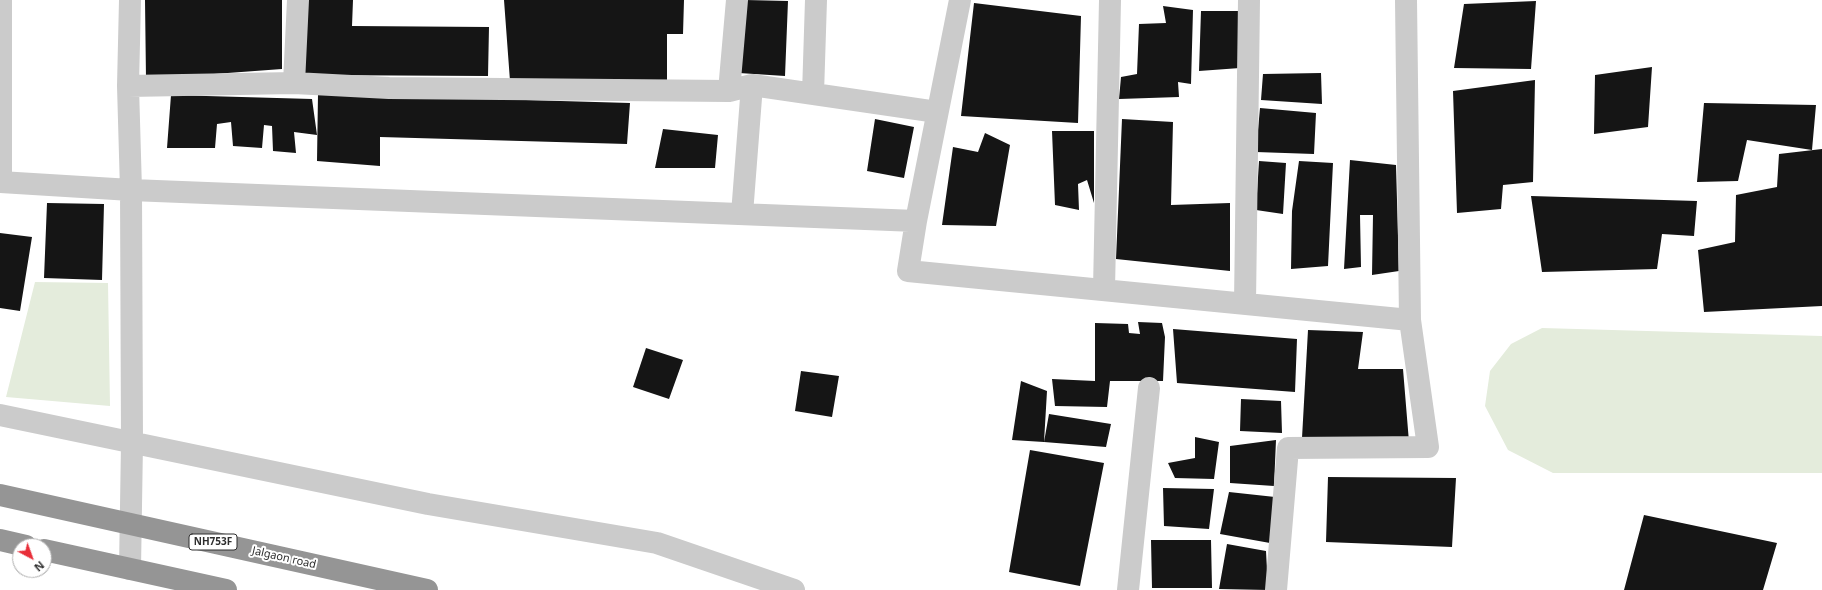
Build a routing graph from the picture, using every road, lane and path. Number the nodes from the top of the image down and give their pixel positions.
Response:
1 (1, 0) edge
2 (130, 0) edge
3 (298, 0) edge
4 (737, 0) edge
5 (816, 0) edge
6 (960, 0) edge
7 (1110, 0) edge
8 (1249, 0) edge
9 (1406, 0) edge
10 (294, 83) junction
11 (752, 85) junction
12 (128, 86) junction
13 (729, 91) junction
14 (813, 94) junction
15 (937, 112) junction
16 (1, 182) edge
17 (131, 190) junction
18 (742, 214) junction
19 (916, 221) junction
20 (1104, 290) junction
21 (1245, 303) junction
22 (1410, 320) junction
23 (1149, 388) dead end
24 (0, 415) edge
25 (132, 443) junction
26 (0, 495) edge
27 (131, 524) junction
28 (0, 540) edge
29 (12, 543) edge
30 (52, 552) edge
31 (130, 569) junction
32 (226, 590) edge
33 (427, 590) edge
34 (794, 590) edge
35 (1128, 590) edge
36 (1276, 590) edge

1 - 16 street
2 - 12 street
3 - 10 street
4 - 13 street
5 - 14 street
6 - 15 street
7 - 20 street
8 - 21 street
9 - 22 street
10 - 12 street
10 - 13 street
11 - 13 street
11 - 14 street
11 - 18 street
12 - 17 street
14 - 15 street
15 - 19 street
16 - 17 street
17 - 18 street
17 - 25 street
18 - 19 street
19 - 20 street
20 - 21 street
21 - 22 street
22 - 36 street
23 - 35 street
24 - 25 street
25 - 27 street
25 - 34 street
26 - 27 highway, Jalgaon road / NH753F
27 - 31 street
27 - 33 highway, Jalgaon road / NH753F
28 - 29 highway
30 - 31 highway
31 - 32 highway

